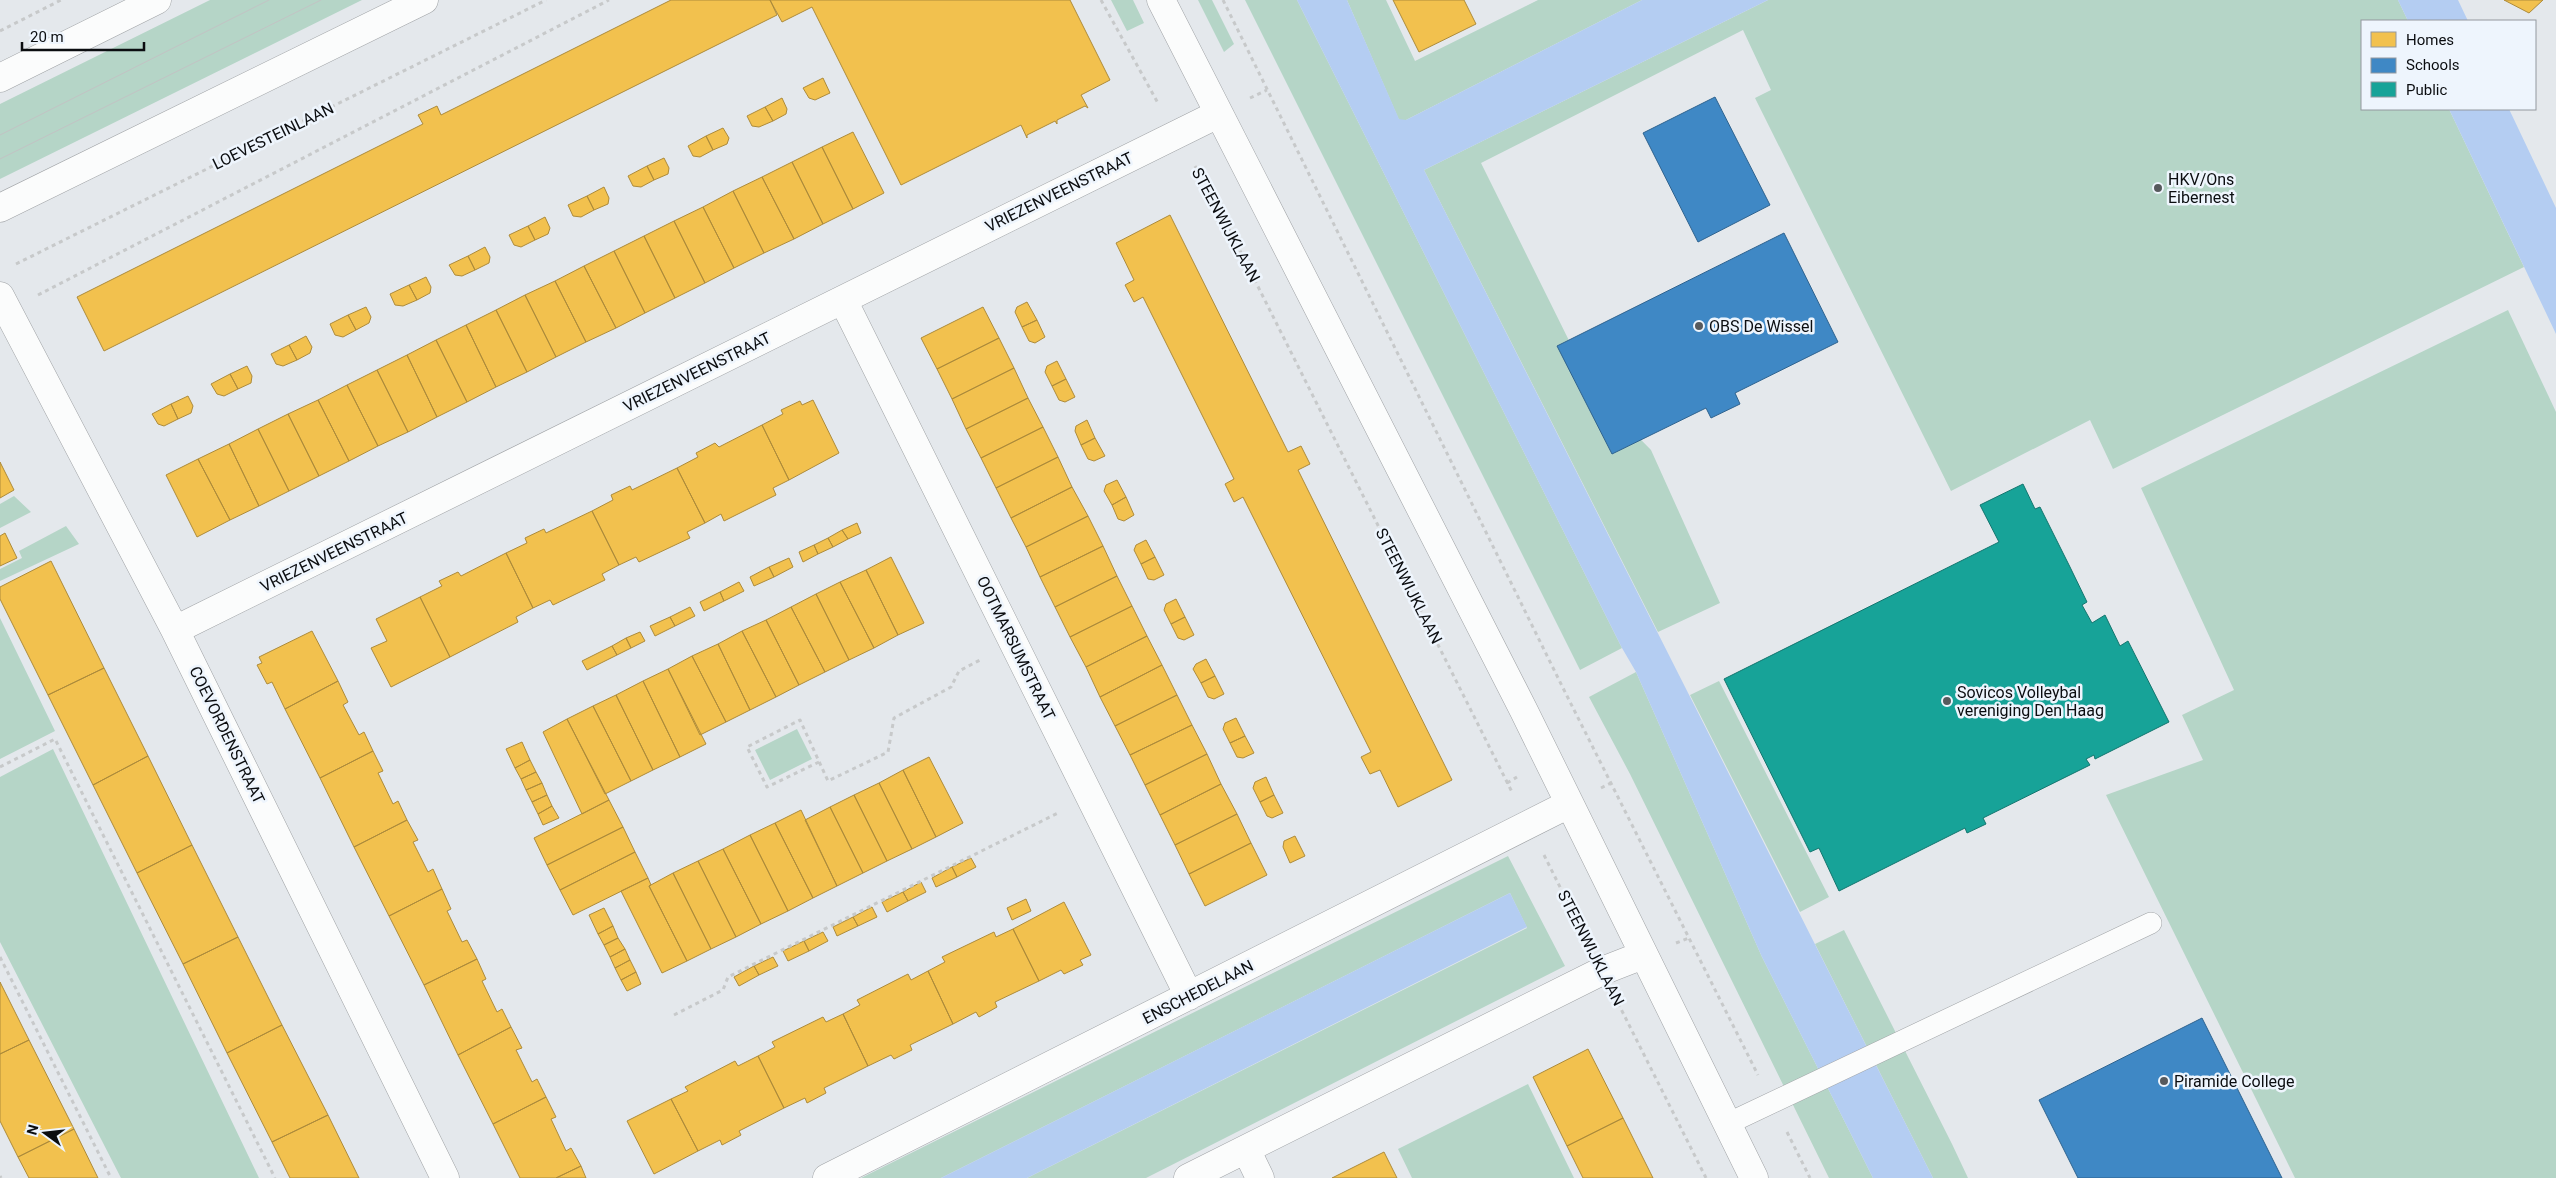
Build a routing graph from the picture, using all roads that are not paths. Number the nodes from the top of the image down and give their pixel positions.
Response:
1 (156, 0) edge
2 (424, 0) edge
3 (1161, 0) edge
4 (0, 78) edge
5 (1218, 114) junction
6 (0, 208) edge
7 (843, 300) junction
8 (4, 304) edge
9 (175, 630) junction
10 (1569, 804) junction
11 (2150, 923) dead end
12 (1642, 955) junction
13 (1189, 996) junction
14 (1727, 1124) junction
15 (1246, 1149) junction
16 (445, 1178) edge
17 (827, 1178) edge
18 (1188, 1178) edge
19 (1260, 1178) edge
20 (1754, 1178) edge

1 - 4 street
2 - 6 street
3 - 5 street
5 - 7 street, VRIEZENVEENSTRAAT
5 - 10 street
7 - 9 street, VRIEZENVEENSTRAAT
7 - 13 street, OOTMARSUMSTRAAT
8 - 9 street, COEVORDENSTRAAT
9 - 16 street, COEVORDENSTRAAT
10 - 12 street
10 - 13 street, ENSCHEDELAAN
11 - 14 lane
12 - 14 street
12 - 15 street
13 - 17 street, ENSCHEDELAAN
14 - 20 street
15 - 18 street
15 - 19 street

